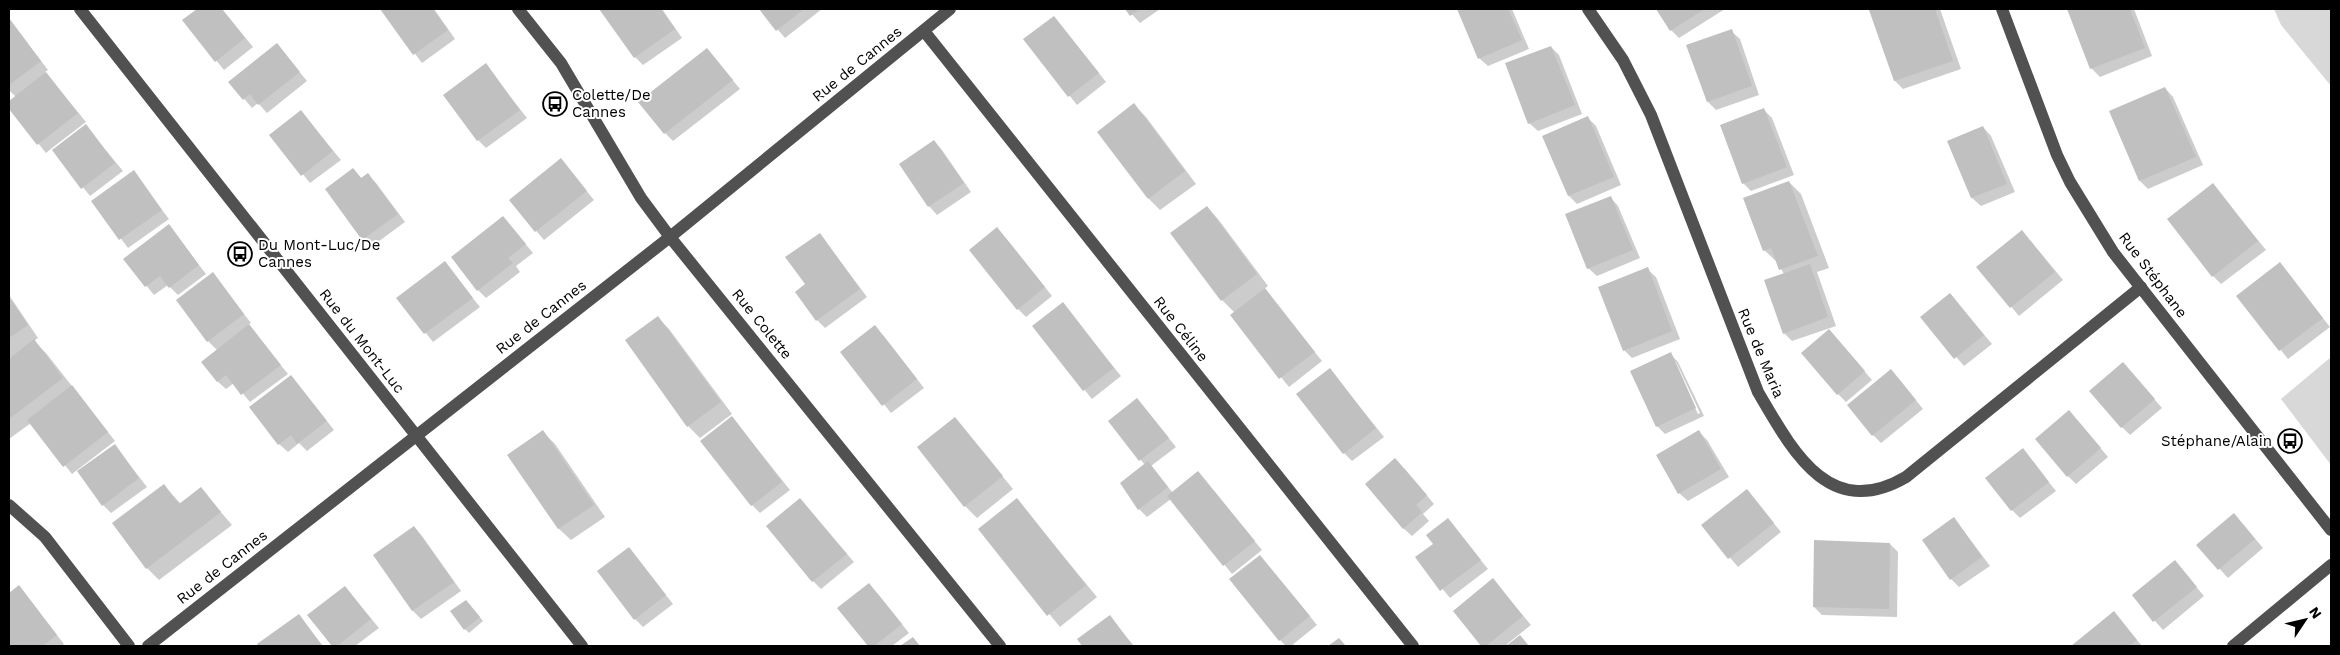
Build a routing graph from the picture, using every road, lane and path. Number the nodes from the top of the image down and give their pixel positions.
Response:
1 (80, 9) edge
2 (518, 9) edge
3 (950, 9) edge
4 (1588, 9) edge
5 (2002, 9) edge
6 (924, 31) junction
7 (670, 237) junction
8 (2141, 287) junction
9 (416, 436) junction
10 (9, 504) edge
11 (2331, 530) edge
12 (2331, 565) edge
13 (129, 646) edge
14 (148, 646) edge
15 (582, 646) edge
16 (1000, 646) edge
17 (1413, 646) edge
18 (2233, 646) edge

1 - 9 street, Rue du Mont-Luc
2 - 7 street, Rue Colette
3 - 6 street, Rue de Cannes
4 - 8 street, Rue de Maria
5 - 8 street, Rue Stéphane
6 - 7 street, Rue de Cannes
6 - 17 street, Rue Céline
7 - 9 street, Rue de Cannes
7 - 16 street, Rue Colette
8 - 11 street, Rue Stéphane
9 - 14 street, Rue de Cannes
9 - 15 street, Rue du Mont-Luc
10 - 13 street
12 - 18 street

